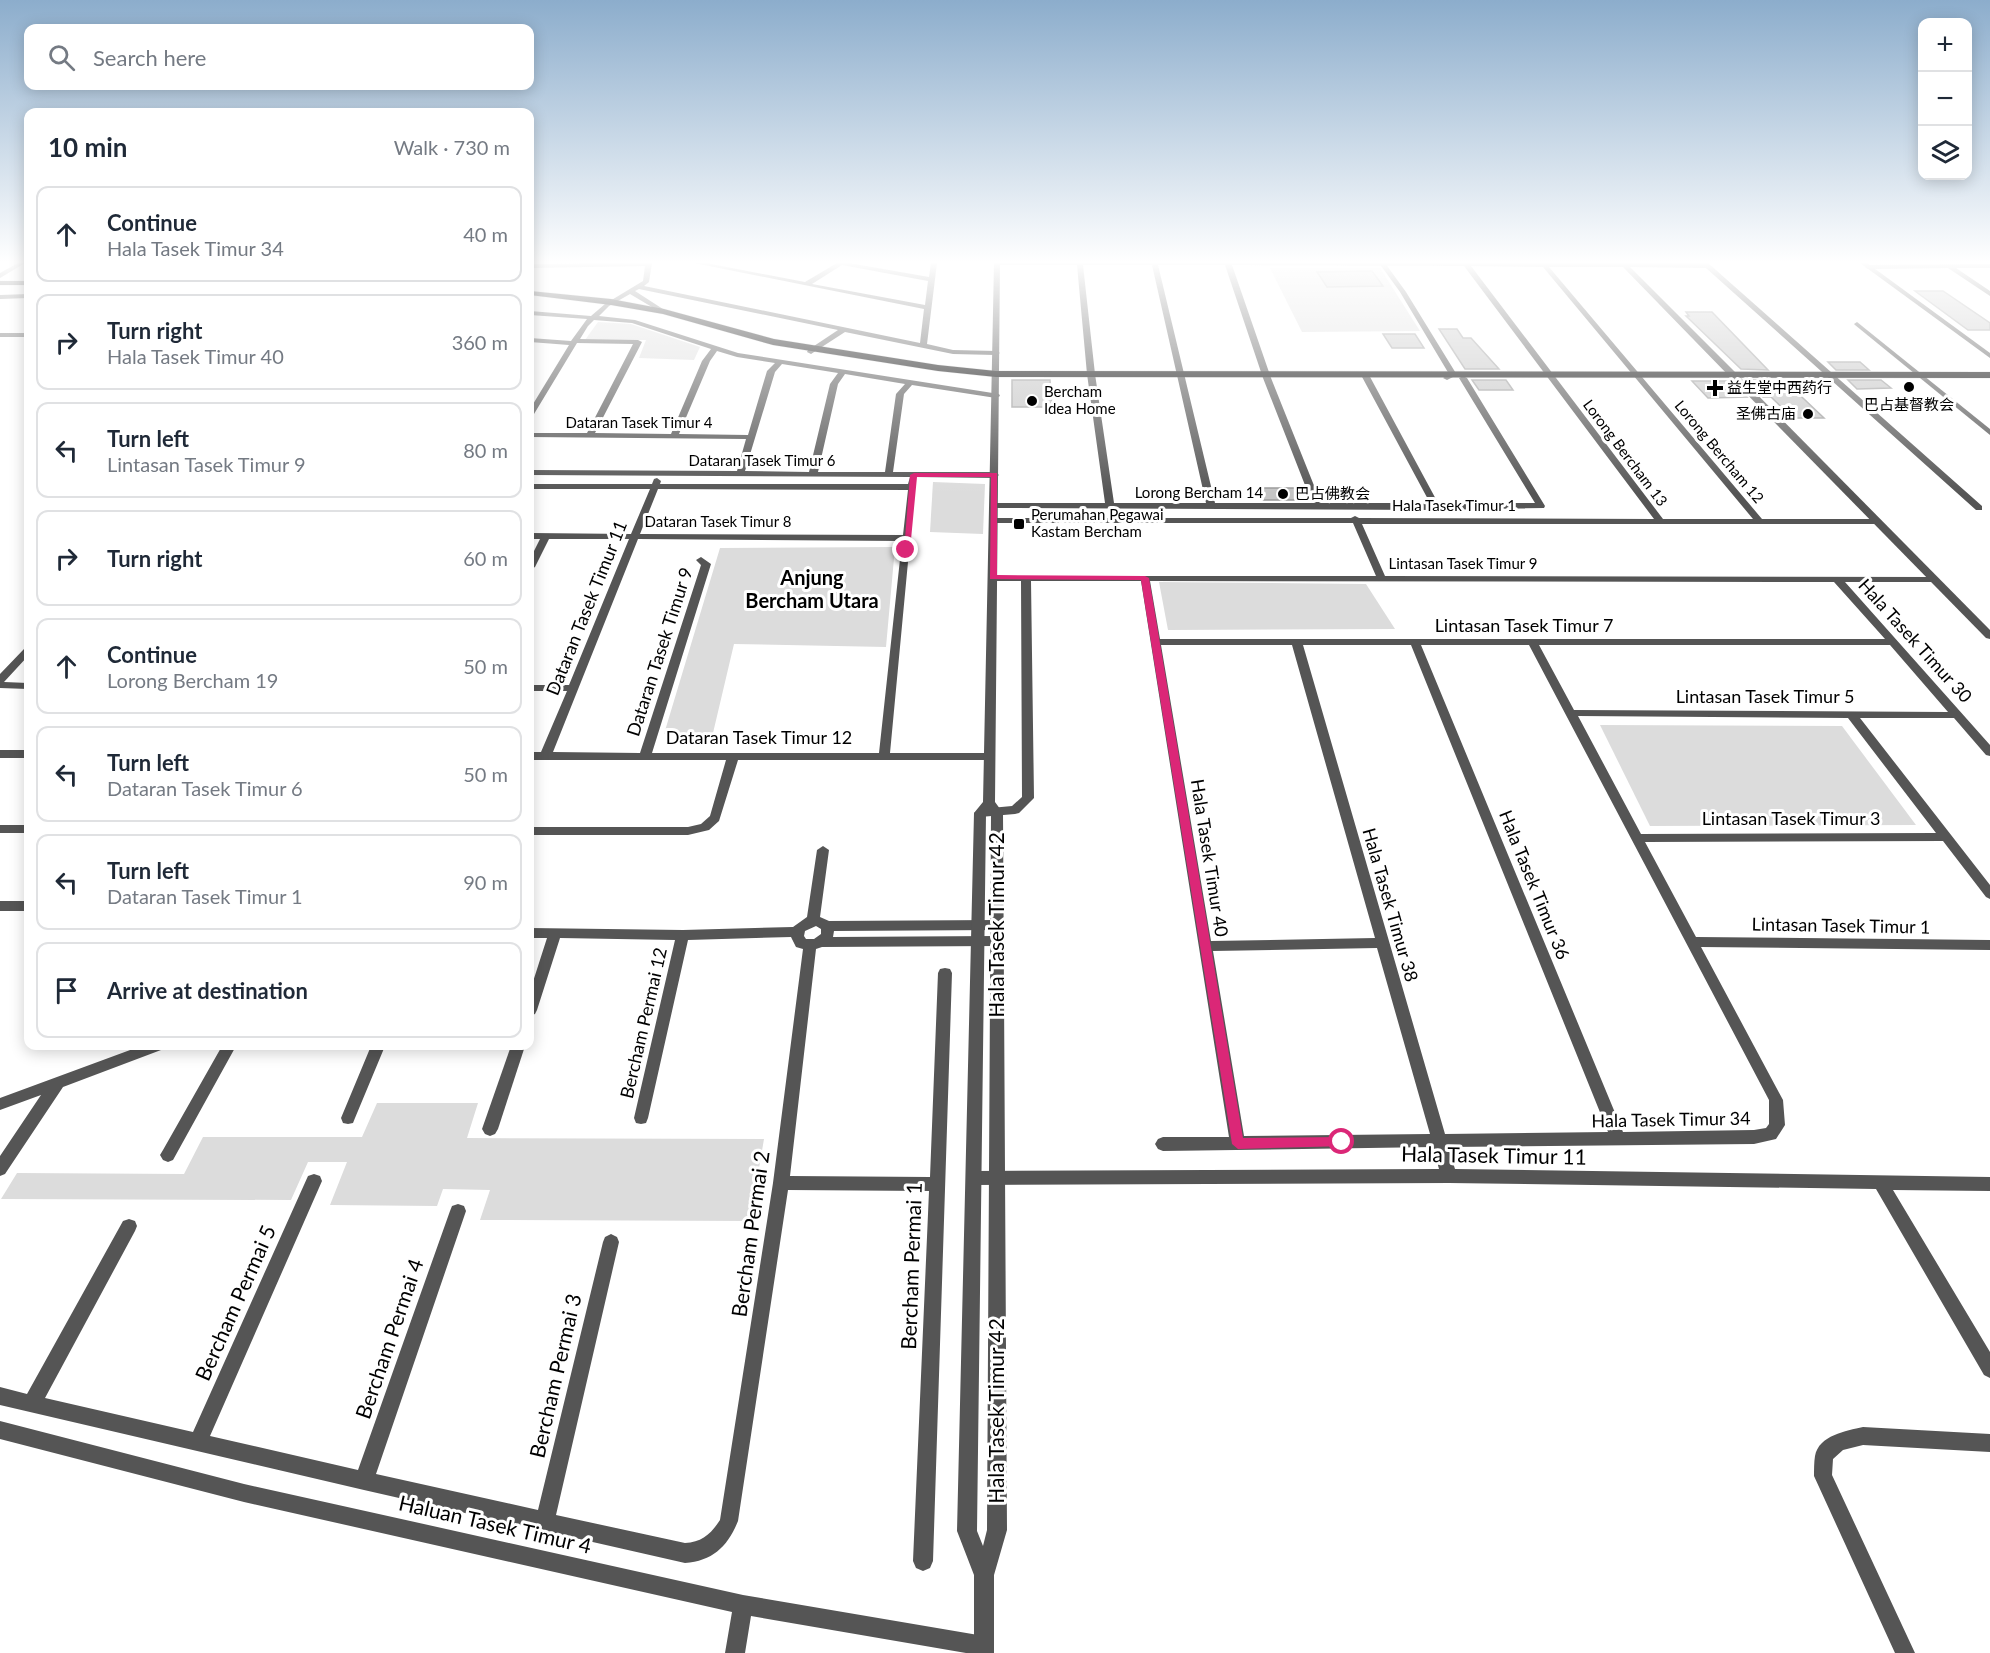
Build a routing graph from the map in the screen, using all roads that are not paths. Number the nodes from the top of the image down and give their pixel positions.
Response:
1 (534, 340) edge
2 (692, 340) edge
3 (753, 340) edge
4 (766, 340) edge
5 (828, 340) edge
6 (899, 340) edge
7 (924, 340) edge
8 (996, 340) edge
9 (1088, 340) edge
10 (1172, 340) edge
11 (1256, 340) edge
12 (1435, 340) edge
13 (1523, 340) edge
14 (1608, 340) edge
15 (1698, 340) edge
16 (1791, 340) edge
17 (1877, 340) edge
18 (1968, 340) edge
19 (573, 342) junction
20 (923, 345) junction
21 (716, 348) junction
22 (812, 351) junction
23 (996, 353) junction
24 (1990, 356) edge
25 (780, 362) junction
26 (842, 373) junction
27 (1990, 375) edge
28 (996, 376) junction
29 (1091, 376) junction
30 (1180, 376) junction
31 (1267, 376) junction
32 (1366, 376) junction
33 (1459, 376) junction
34 (1550, 376) junction
35 (1638, 376) junction
36 (1734, 377) junction
37 (1832, 377) junction
38 (1922, 377) junction
39 (1990, 380) edge
40 (910, 382) junction
41 (996, 396) junction
42 (534, 407) edge
43 (1990, 433) edge
44 (534, 435) edge
45 (590, 436) junction
46 (674, 436) junction
47 (749, 437) junction
48 (534, 473) edge
49 (660, 474) junction
50 (740, 474) junction
51 (813, 474) junction
52 (889, 474) junction
53 (914, 475) junction
54 (994, 475) junction
55 (534, 486) edge
56 (654, 487) junction
57 (912, 487) junction
58 (994, 506) junction
59 (1110, 506) junction
60 (1211, 507) junction
61 (1318, 507) junction
62 (1436, 507) junction
63 (1979, 508) dead end
64 (1355, 519) junction
65 (994, 520) junction
66 (1659, 520) junction
67 (1759, 521) junction
68 (1877, 522) junction
69 (534, 536) edge
70 (546, 536) junction
71 (634, 536) junction
72 (907, 538) junction
73 (534, 559) edge
74 (701, 560) dead end
75 (993, 578) junction
76 (1026, 578) junction
77 (1145, 578) junction
78 (1382, 579) junction
79 (1934, 579) junction
80 (1838, 580) junction
81 (1990, 636) edge
82 (1155, 642) junction
83 (1893, 642) junction
84 (1297, 643) junction
85 (1415, 643) junction
86 (1533, 643) junction
87 (24, 655) edge
88 (0, 680) edge
89 (0, 685) edge
90 (24, 686) edge
91 (534, 688) edge
92 (573, 688) junction
93 (1570, 713) junction
94 (1851, 714) junction
95 (1959, 715) junction
96 (1990, 752) edge
97 (0, 754) edge
98 (24, 754) edge
99 (546, 755) junction
100 (534, 756) edge
101 (645, 756) junction
102 (885, 756) junction
103 (733, 757) junction
104 (989, 757) junction
105 (988, 810) junction
106 (0, 829) edge
107 (24, 829) edge
108 (534, 831) edge
109 (1946, 837) junction
110 (1636, 838) junction
111 (823, 850) dead end
112 (1990, 894) edge
113 (0, 906) edge
114 (24, 906) edge
115 (813, 921) junction
116 (978, 925) junction
117 (996, 925) junction
118 (827, 926) junction
119 (797, 932) junction
120 (534, 933) edge
121 (555, 934) junction
122 (683, 935) junction
123 (978, 941) junction
124 (996, 941) junction
125 (1692, 942) junction
126 (1382, 943) junction
127 (816, 944) junction
128 (1990, 945) edge
129 (1205, 946) junction
130 (945, 973) dead end
131 (534, 998) edge
132 (145, 1050) edge
133 (227, 1050) edge
134 (376, 1050) edge
135 (517, 1050) edge
136 (58, 1082) junction
137 (0, 1104) edge
138 (348, 1118) dead end
139 (641, 1118) dead end
140 (490, 1129) dead end
141 (1619, 1140) junction
142 (1438, 1142) junction
143 (1163, 1144) dead end
144 (1238, 1144) junction
145 (168, 1155) dead end
146 (0, 1169) edge
147 (1449, 1176) junction
148 (974, 1178) junction
149 (996, 1178) junction
150 (314, 1181) dead end
151 (781, 1183) junction
152 (937, 1184) junction
153 (1881, 1184) junction
154 (1990, 1184) edge
155 (458, 1212) dead end
156 (129, 1226) dead end
157 (611, 1242) dead end
158 (1990, 1369) edge
159 (0, 1396) edge
160 (32, 1403) junction
161 (0, 1430) edge
162 (198, 1442) junction
163 (1990, 1443) edge
164 (364, 1481) junction
165 (545, 1520) junction
166 (923, 1561) dead end
167 (984, 1575) junction
168 (743, 1605) junction
169 (984, 1650) edge
170 (735, 1653) edge
171 (1905, 1653) edge

1 - 19 street
2 - 21 street
3 - 22 main road
4 - 22 main road
5 - 22 street
6 - 20 street
7 - 20 street
8 - 23 street
9 - 29 street
10 - 30 street
11 - 31 street
12 - 33 street, Lorong Bercham 14
13 - 34 street, Lorong Bercham 13
14 - 35 street, Lorong Bercham 12
15 - 36 street
16 - 37 street
17 - 38 street
18 - 24 street
19 - 42 street
19 - 45 street
20 - 23 street
21 - 25 street
21 - 46 street
22 - 28 main road
23 - 28 street
25 - 26 street
25 - 47 street
26 - 40 street
26 - 51 street
27 - 38 main road
28 - 29 main road
28 - 41 street
29 - 30 main road
29 - 59 street
30 - 31 main road
30 - 60 street
31 - 32 main road
31 - 61 street
32 - 33 main road
32 - 62 street
33 - 34 main road
33 - 62 street, Lorong Bercham 14
34 - 35 main road
34 - 66 street, Lorong Bercham 13
35 - 36 main road
35 - 67 street, Lorong Bercham 12
36 - 37 main road
36 - 68 street
37 - 38 main road
37 - 63 street
38 - 39 main road
38 - 43 street
40 - 41 street
40 - 52 street
41 - 54 street
44 - 45 street, Dataran Tasek Timur 4
45 - 46 street, Dataran Tasek Timur 4
46 - 47 street, Dataran Tasek Timur 4
47 - 50 street
48 - 49 street, Dataran Tasek Timur 6
49 - 50 street, Dataran Tasek Timur 6
49 - 56 street, Dataran Tasek Timur 11
50 - 51 street, Dataran Tasek Timur 6
51 - 52 street, Dataran Tasek Timur 6
52 - 53 street, Dataran Tasek Timur 6
53 - 54 street, Dataran Tasek Timur 6
53 - 57 street
54 - 58 street
55 - 56 street, Dataran Tasek Timur 6
56 - 57 street, Dataran Tasek Timur 6
56 - 71 street, Dataran Tasek Timur 11
57 - 72 street
58 - 59 street, Lorong Bercham 14
58 - 65 street
59 - 60 street, Lorong Bercham 14
60 - 61 street, Lorong Bercham 14
61 - 62 street, Lorong Bercham 14
64 - 65 street, Hala Tasek Timur 1
64 - 66 street, Hala Tasek Timur 1
64 - 78 street
65 - 75 street
66 - 67 street, Hala Tasek Timur 1
67 - 68 street, Hala Tasek Timur 1
68 - 79 street
69 - 70 street, Dataran Tasek Timur 8
70 - 71 street, Dataran Tasek Timur 8
70 - 73 street
71 - 72 street, Dataran Tasek Timur 8
71 - 92 street, Dataran Tasek Timur 11
72 - 102 street
74 - 101 street, Dataran Tasek Timur 9
75 - 76 street, Lintasan Tasek Timur 9
75 - 104 street
76 - 77 street, Lintasan Tasek Timur 9
76 - 105 street
77 - 78 street, Lintasan Tasek Timur 9
77 - 82 street, Hala Tasek Timur 40
78 - 80 street, Lintasan Tasek Timur 9
79 - 80 street, Lintasan Tasek Timur 9
79 - 81 street
80 - 83 street, Hala Tasek Timur 30
82 - 84 street, Lintasan Tasek Timur 7
82 - 129 street, Hala Tasek Timur 40
83 - 86 street, Lintasan Tasek Timur 7
83 - 95 street, Hala Tasek Timur 30
84 - 85 street, Lintasan Tasek Timur 7
84 - 126 street, Hala Tasek Timur 38
85 - 86 street, Lintasan Tasek Timur 7
85 - 141 street, Hala Tasek Timur 36
86 - 93 street, Hala Tasek Timur 34
87 - 88 street
89 - 90 street
91 - 92 street
92 - 99 street, Dataran Tasek Timur 11
93 - 94 street, Lintasan Tasek Timur 5
93 - 110 street, Hala Tasek Timur 34
94 - 95 street, Lintasan Tasek Timur 5
94 - 109 street
95 - 96 street, Hala Tasek Timur 30
97 - 98 street
99 - 100 street, Dataran Tasek Timur 12
99 - 101 street, Dataran Tasek Timur 12
101 - 103 street, Dataran Tasek Timur 12
102 - 103 street, Dataran Tasek Timur 12
102 - 104 street, Dataran Tasek Timur 12
103 - 108 street
104 - 105 street
105 - 116 street, Hala Tasek Timur 42
105 - 117 street, Hala Tasek Timur 42
106 - 107 street
109 - 110 street, Lintasan Tasek Timur 3
109 - 112 street
110 - 125 street, Hala Tasek Timur 34
111 - 115 street
113 - 114 street
115 - 118 street
115 - 119 street
116 - 117 street
116 - 118 street
116 - 123 street, Hala Tasek Timur 42
117 - 124 street, Hala Tasek Timur 42
118 - 127 street
119 - 122 street
119 - 127 street
120 - 121 street
121 - 122 street
121 - 131 street
122 - 139 street, Bercham Permai 12
123 - 124 street
123 - 127 street
123 - 148 street, Hala Tasek Timur 42
124 - 149 street, Hala Tasek Timur 42
125 - 128 street, Lintasan Tasek Timur 1
125 - 141 street, Hala Tasek Timur 34
126 - 129 street
126 - 142 street, Hala Tasek Timur 38
127 - 151 street, Bercham Permai 2
129 - 144 street, Hala Tasek Timur 40
130 - 152 street, Bercham Permai 1
132 - 136 street
133 - 145 street
134 - 138 street
135 - 140 street
136 - 137 street
136 - 146 street
141 - 142 street, Hala Tasek Timur 34
142 - 144 street, Hala Tasek Timur 34
142 - 147 street, Hala Tasek Timur 38
143 - 144 street, Hala Tasek Timur 34
147 - 149 street, Hala Tasek Timur 11
147 - 153 street, Hala Tasek Timur 11
148 - 149 street, Hala Tasek Timur 11
148 - 167 street, Hala Tasek Timur 42
149 - 167 street, Hala Tasek Timur 42
150 - 162 street, Bercham Permai 5
151 - 152 street
151 - 165 street, Bercham Permai 2
152 - 166 street, Bercham Permai 1
153 - 154 street, Hala Tasek Timur 11
153 - 158 street
155 - 164 street, Bercham Permai 4
156 - 160 street
157 - 165 street, Bercham Permai 3
159 - 160 street
160 - 162 street
161 - 168 street, Haluan Tasek Timur 4
162 - 164 street
163 - 171 street
164 - 165 street
167 - 169 street, Hala Tasek Timur 42
168 - 169 street, Haluan Tasek Timur 4
168 - 170 street

